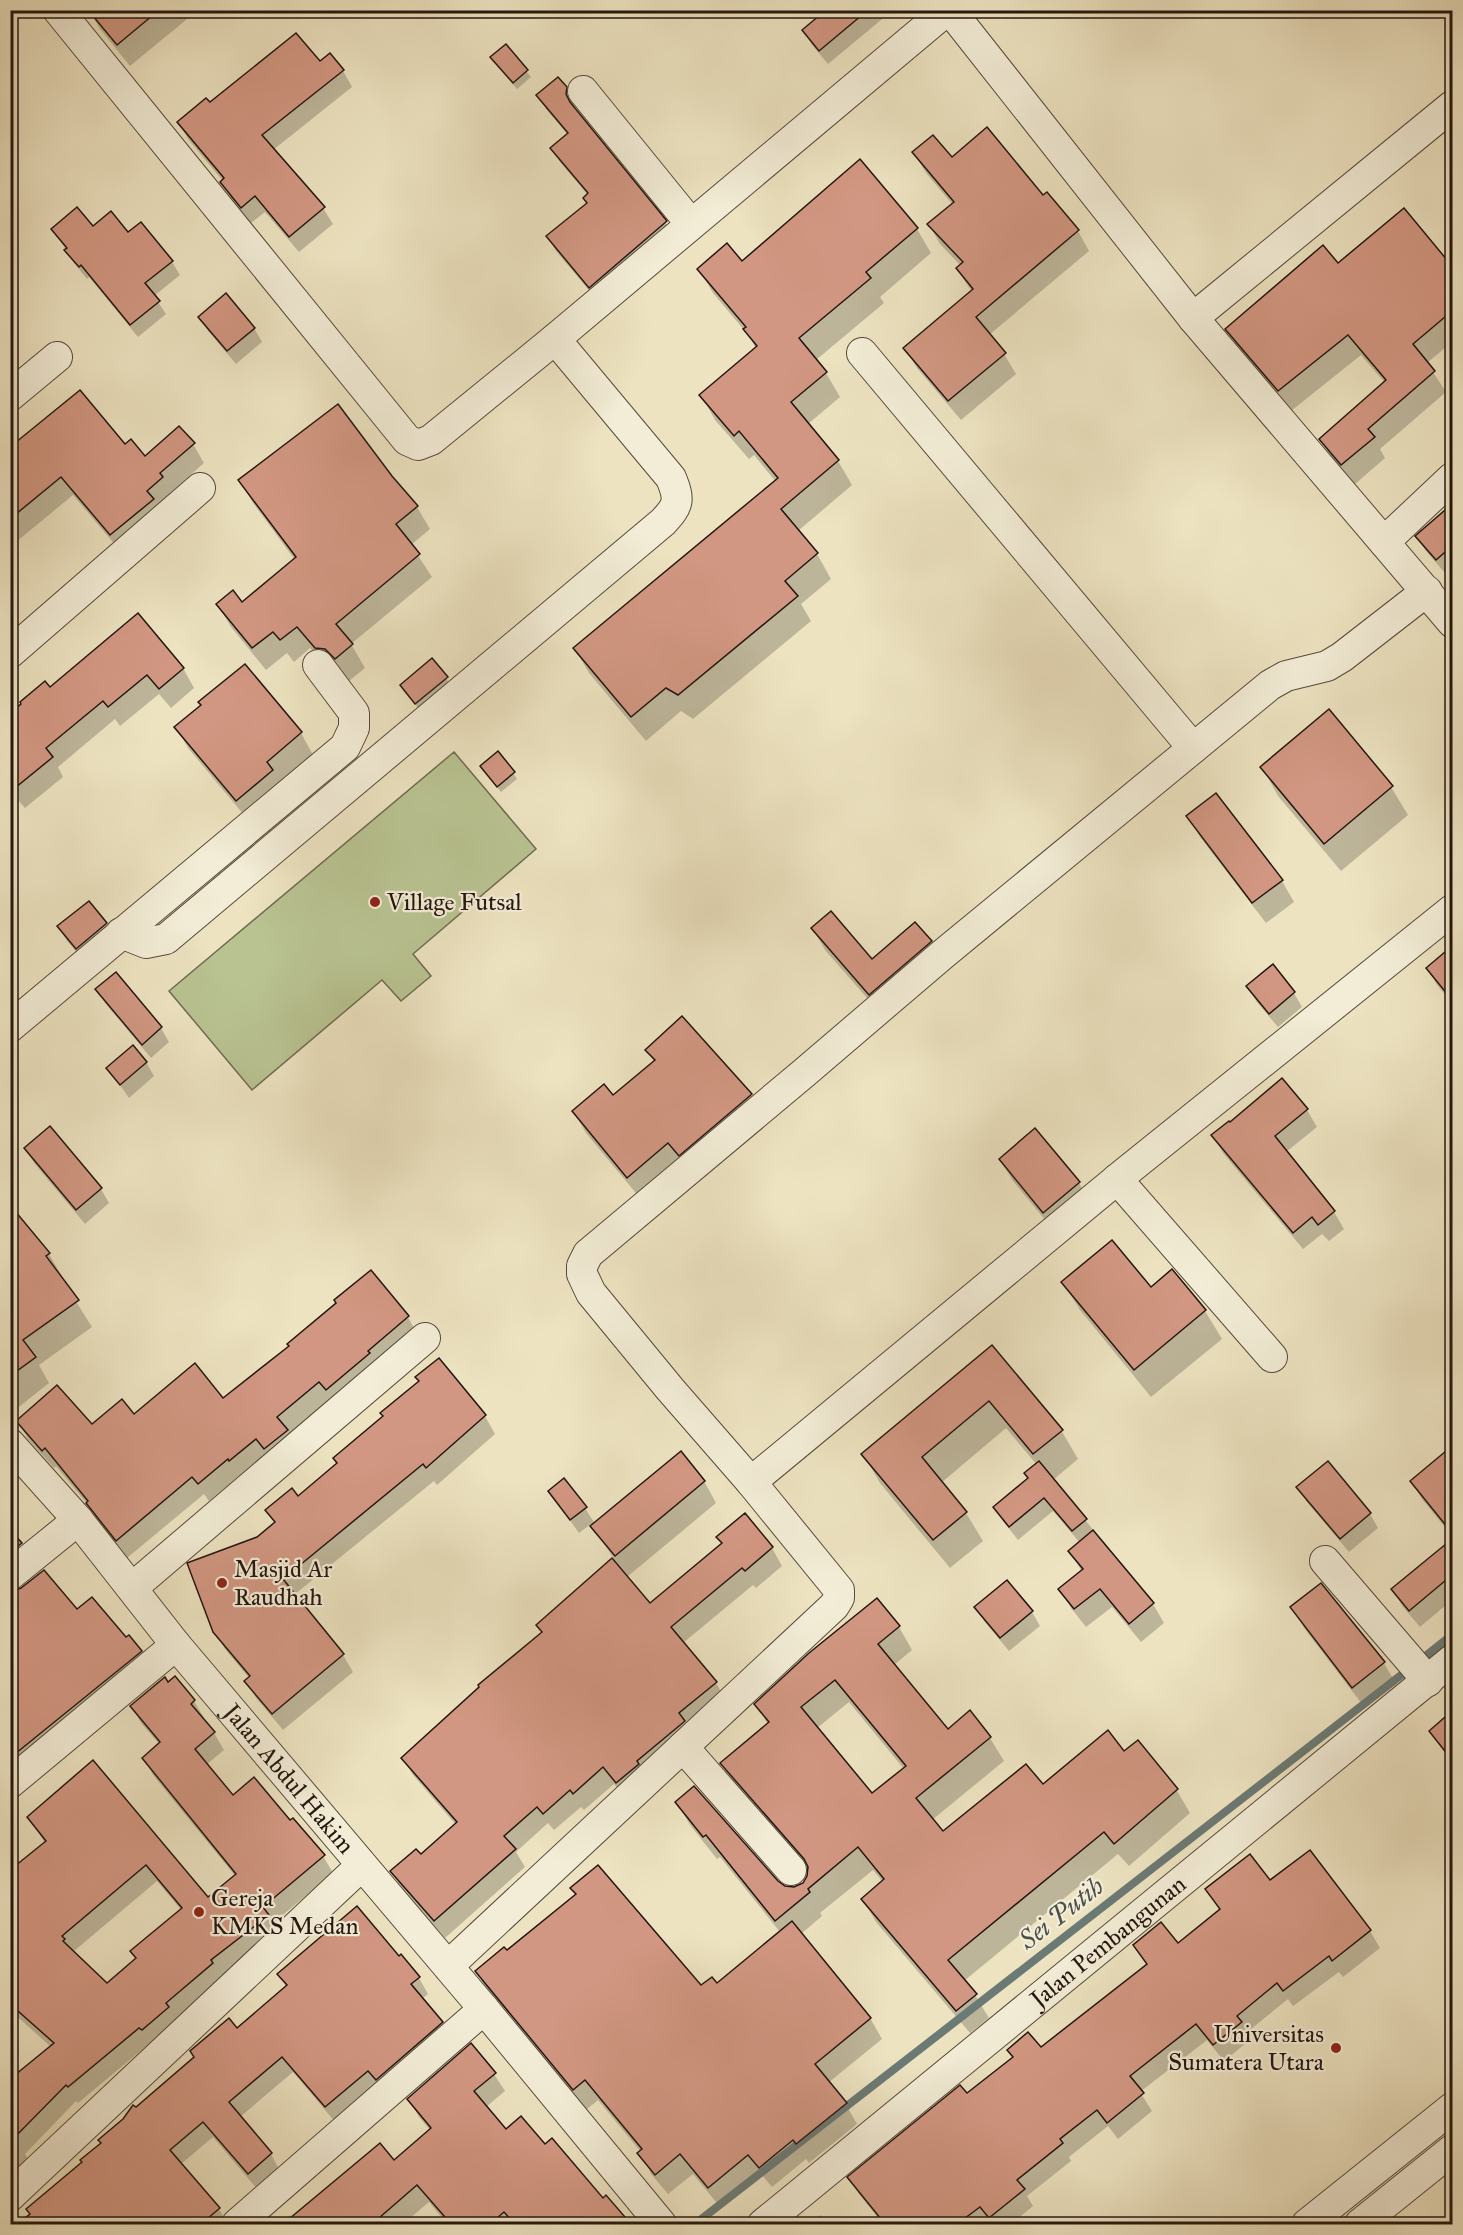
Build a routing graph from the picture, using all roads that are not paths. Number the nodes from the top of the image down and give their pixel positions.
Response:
1 (58, 10) edge
2 (949, 10) edge
3 (583, 91) dead end
4 (1452, 106) edge
5 (691, 224) junction
6 (1193, 318) junction
7 (555, 339) junction
8 (862, 353) dead end
9 (57, 357) dead end
10 (10, 396) edge
11 (1452, 478) edge
12 (200, 488) dead end
13 (1384, 542) junction
14 (1427, 591) junction
15 (1452, 622) edge
16 (10, 653) edge
17 (318, 665) dead end
18 (1193, 748) junction
19 (1452, 910) edge
20 (121, 933) junction
21 (10, 1027) edge
22 (1117, 1179) junction
23 (424, 1338) dead end
24 (1272, 1358) dead end
25 (10, 1444) edge
26 (751, 1482) junction
27 (78, 1521) junction
28 (1325, 1561) dead end
29 (10, 1575) edge
30 (132, 1588) junction
31 (176, 1646) junction
32 (1452, 1660) edge
33 (1417, 1668) junction
34 (684, 1747) junction
35 (10, 1783) edge
36 (361, 1866) junction
37 (791, 1870) dead end
38 (448, 1966) junction
39 (484, 2009) junction
40 (1452, 2108) edge
41 (1452, 2150) edge
42 (10, 2196) edge
43 (656, 2223) edge
44 (237, 2224) edge
45 (763, 2224) edge
46 (1307, 2224) edge
47 (1360, 2224) edge

1 - 7 street
2 - 5 street
2 - 6 street
3 - 5 street
4 - 6 street
5 - 7 street
6 - 13 street
7 - 20 street
8 - 18 street
9 - 10 street
11 - 13 street
12 - 16 street
13 - 14 street
14 - 15 street
14 - 18 street
17 - 20 street
18 - 26 street
19 - 22 street
20 - 21 street
22 - 24 street
22 - 26 street
23 - 30 street
25 - 27 street, Jalan Abdul Hakim
26 - 34 street
27 - 29 street
27 - 30 street, Jalan Abdul Hakim
28 - 33 street
30 - 31 street, Jalan Abdul Hakim
31 - 35 street
31 - 36 street, Jalan Abdul Hakim
32 - 33 street, Jalan Pembangunan
33 - 45 street, Jalan Pembangunan
34 - 37 street
34 - 38 street
36 - 38 street, Jalan Abdul Hakim
36 - 42 street
38 - 39 street, Jalan Abdul Hakim
39 - 43 street, Jalan Abdul Hakim
39 - 44 street
40 - 46 street
41 - 47 street

